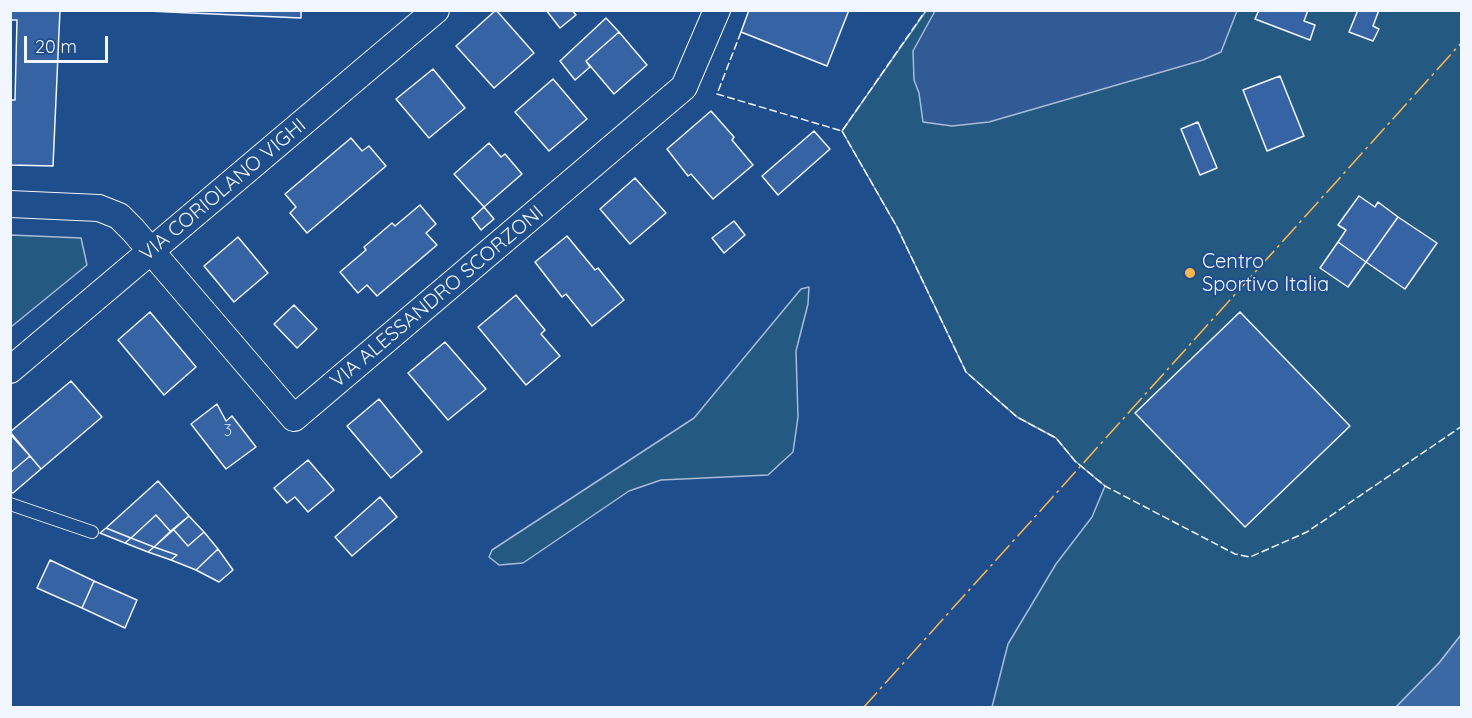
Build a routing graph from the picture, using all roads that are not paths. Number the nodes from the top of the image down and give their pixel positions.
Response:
1 (436, 10) edge
2 (717, 10) edge
3 (10, 204) edge
4 (151, 251) junction
5 (10, 370) edge
6 (10, 504) edge
7 (92, 532) dead end

1 - 4 street, VIA CORIOLANO VIGHI
2 - 4 street, VIA ALESSANDRO SCORZONI
3 - 4 street
4 - 5 street, VIA CORIOLANO VIGHI
6 - 7 lane

